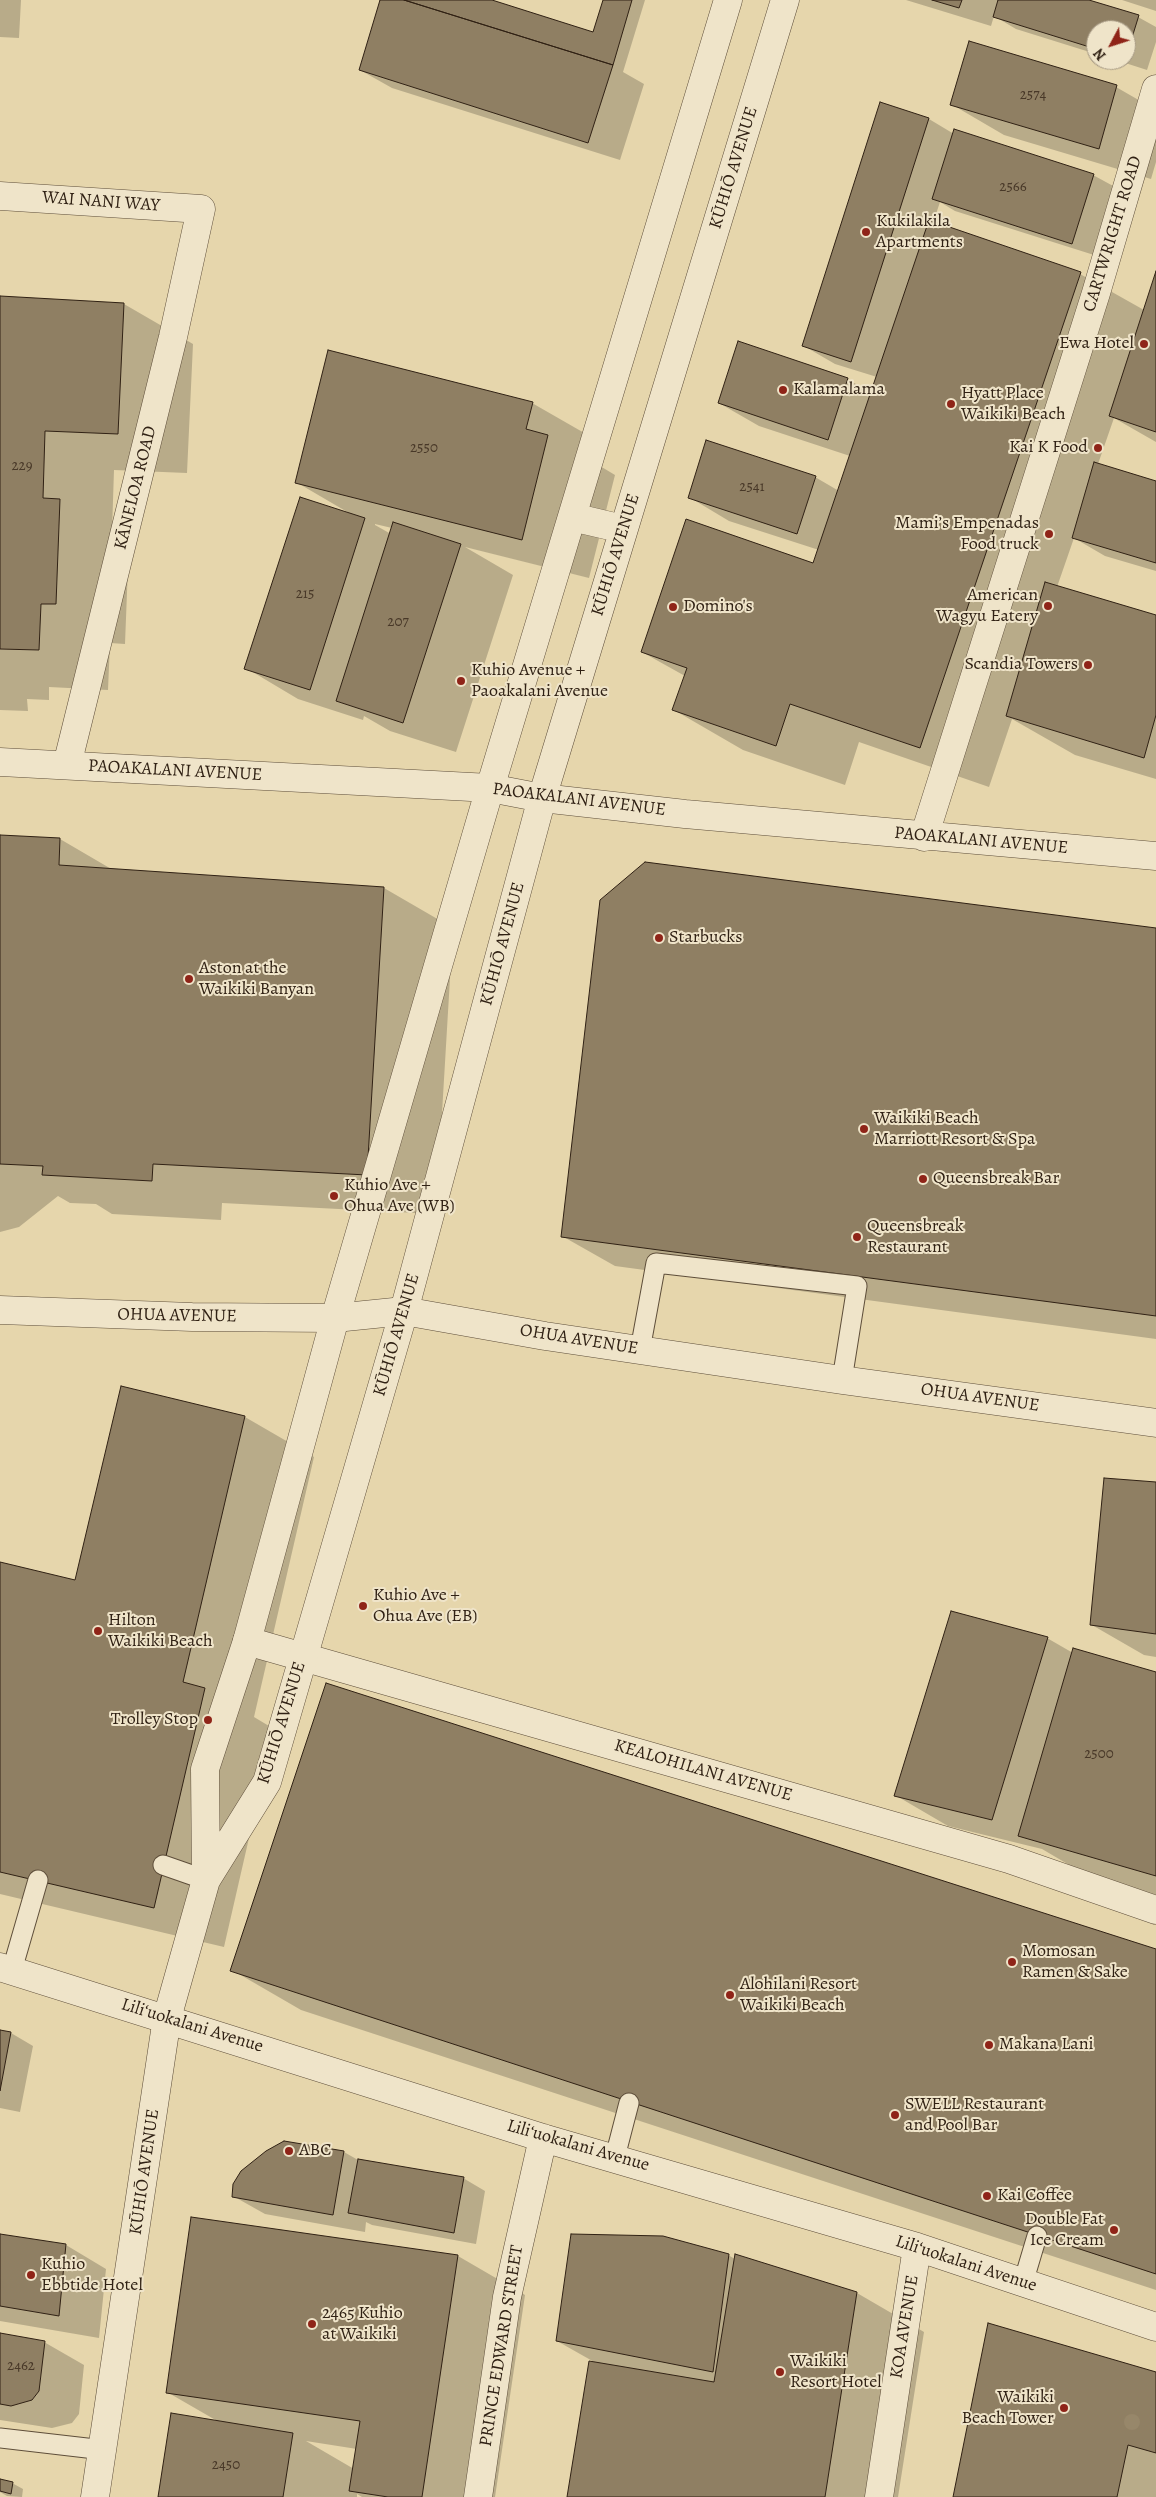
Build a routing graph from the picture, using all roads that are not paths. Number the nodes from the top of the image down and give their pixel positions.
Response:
1 (728, 0) edge
2 (785, 0) edge
3 (1156, 88) edge
4 (0, 196) edge
5 (202, 209) joint
6 (572, 516) junction
7 (623, 529) junction
8 (0, 762) edge
9 (67, 766) junction
10 (490, 788) junction
11 (542, 798) junction
12 (924, 836) junction
13 (1156, 856) edge
14 (0, 1310) edge
15 (404, 1311) junction
16 (335, 1318) junction
17 (640, 1350) junction
18 (842, 1380) junction
19 (1156, 1423) edge
20 (247, 1641) junction
21 (303, 1657) junction
22 (163, 1865) dead end
23 (38, 1880) dead end
24 (206, 1880) junction
25 (1156, 1910) edge
26 (6, 1969) edge
27 (167, 2018) junction
28 (629, 2103) dead end
29 (543, 2138) junction
30 (614, 2157) junction
31 (1037, 2236) dead end
32 (917, 2247) junction
33 (1023, 2282) junction
34 (1156, 2327) edge
35 (0, 2438) edge
36 (104, 2450) junction
37 (95, 2497) edge
38 (478, 2497) edge
39 (879, 2497) edge

1 - 6 street, KŪHIŌ AVENUE
2 - 7 street, KŪHIŌ AVENUE
3 - 12 street, CARTWRIGHT ROAD
4 - 5 street, WAI NANI WAY
5 - 9 street, KĀNELOA ROAD
6 - 7 street
6 - 10 street, KŪHIŌ AVENUE
7 - 11 street, KŪHIŌ AVENUE
8 - 9 street, PAOAKALANI AVENUE
9 - 10 street, PAOAKALANI AVENUE
10 - 11 street, PAOAKALANI AVENUE
10 - 16 street, KŪHIŌ AVENUE
11 - 12 street, PAOAKALANI AVENUE
11 - 15 street, KŪHIŌ AVENUE
12 - 13 street, PAOAKALANI AVENUE
14 - 16 street, OHUA AVENUE
15 - 16 street, OHUA AVENUE
15 - 17 street, OHUA AVENUE
15 - 21 street, KŪHIŌ AVENUE
16 - 20 street, KŪHIŌ AVENUE
17 - 18 street, OHUA AVENUE
17 - 18 lane
18 - 19 street, OHUA AVENUE
20 - 21 street, KEALOHILANI AVENUE
20 - 24 street, KŪHIŌ AVENUE
21 - 24 street, KŪHIŌ AVENUE
21 - 25 street, KEALOHILANI AVENUE
22 - 24 lane
23 - 26 lane
24 - 27 street, KŪHIŌ AVENUE
26 - 27 street, Liliʻuokalani Avenue
27 - 29 street, Liliʻuokalani Avenue
27 - 36 street, KŪHIŌ AVENUE
28 - 30 lane
29 - 30 street, Liliʻuokalani Avenue
29 - 38 street, PRINCE EDWARD STREET
30 - 32 street, Liliʻuokalani Avenue
31 - 33 lane
32 - 33 street, Liliʻuokalani Avenue
32 - 39 street, KOA AVENUE
33 - 34 street, Liliʻuokalani Avenue
35 - 36 lane
36 - 37 street, KŪHIŌ AVENUE

